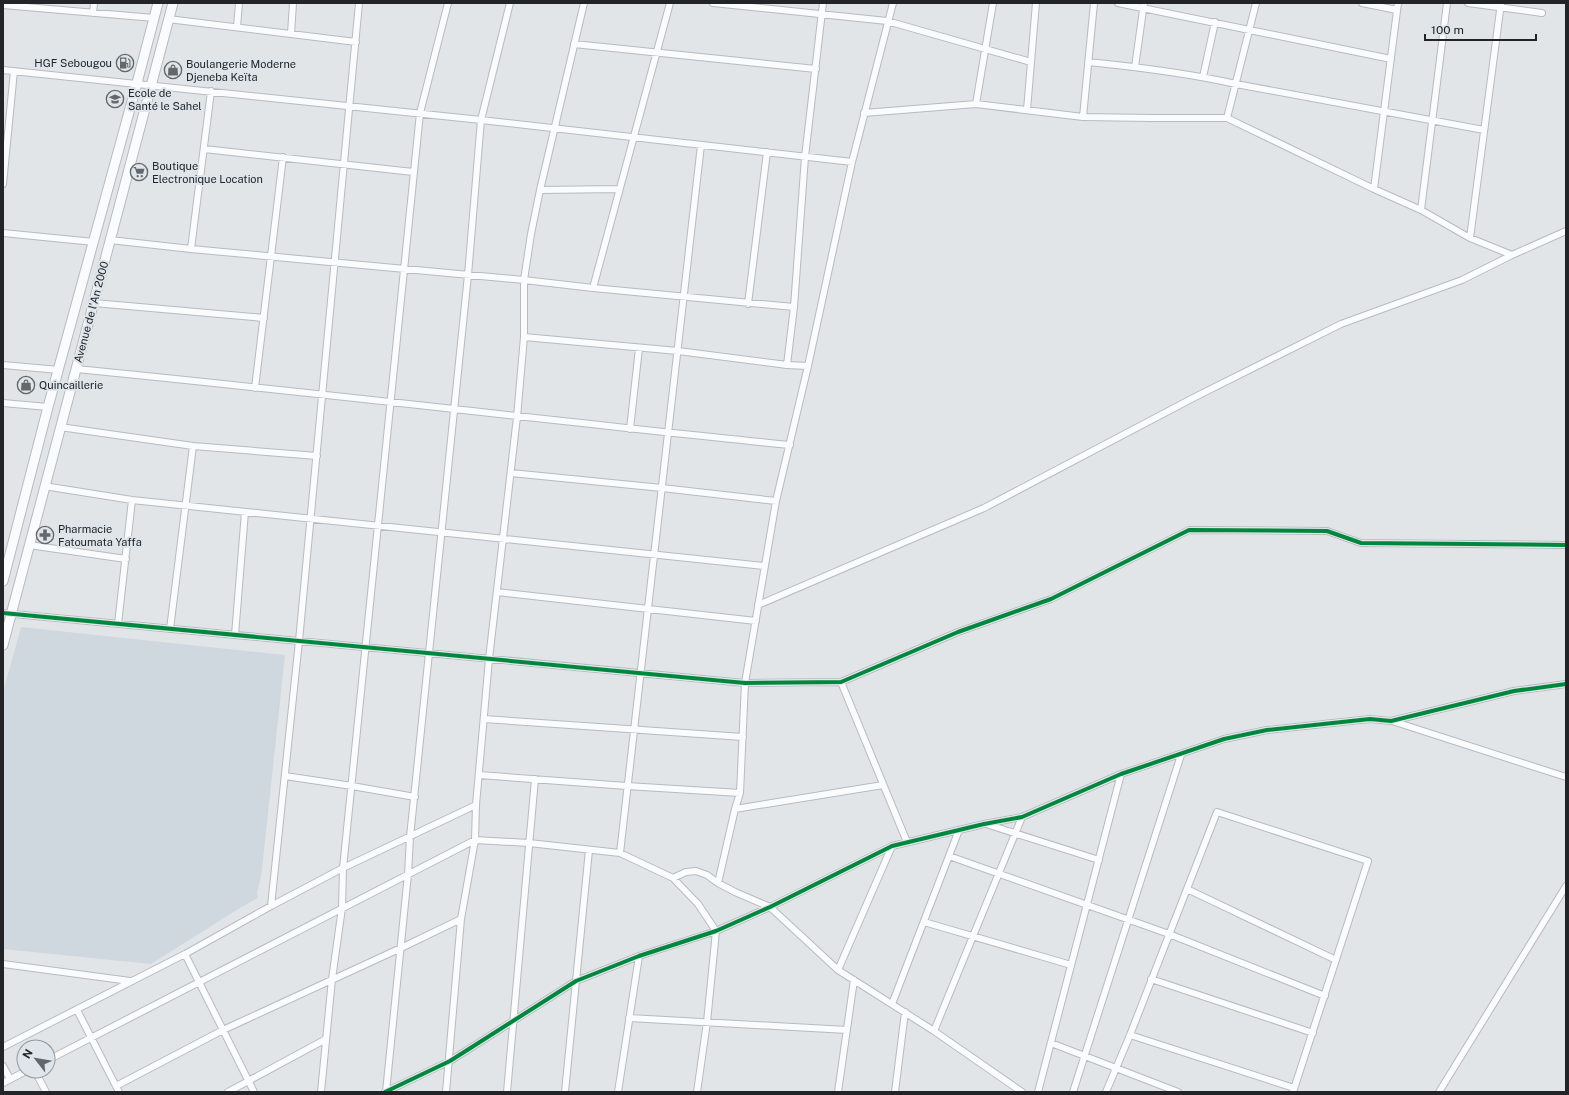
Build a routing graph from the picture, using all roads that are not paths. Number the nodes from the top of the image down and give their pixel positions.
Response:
1 (94, 3) edge
2 (158, 3) edge
3 (173, 3) edge
4 (239, 3) edge
5 (293, 3) edge
6 (359, 3) edge
7 (448, 3) edge
8 (510, 3) edge
9 (584, 3) edge
10 (670, 3) edge
11 (713, 3) edge
12 (823, 3) edge
13 (892, 3) edge
14 (993, 3) edge
15 (1036, 3) edge
16 (1094, 3) edge
17 (1118, 3) edge
18 (1256, 3) edge
19 (1362, 3) edge
20 (1398, 3) edge
21 (1447, 3) edge
22 (1468, 3) edge
23 (3, 5) edge
24 (24, 5) edge
25 (1500, 5) edge
26 (1144, 6) edge
27 (1397, 10) junction
28 (93, 13) junction
29 (1542, 13) dead end
30 (822, 14) junction
31 (154, 18) junction
32 (168, 19) junction
33 (887, 21) junction
34 (1215, 22) junction
35 (237, 27) junction
36 (1249, 29) junction
37 (291, 34) junction
38 (356, 42) junction
39 (574, 44) junction
40 (985, 49) junction
41 (656, 52) junction
42 (1391, 59) junction
43 (1031, 62) junction
44 (1088, 62) junction
45 (1135, 66) junction
46 (816, 69) junction
47 (3, 70) edge
48 (14, 71) junction
49 (1203, 77) junction
50 (137, 84) junction
51 (1236, 84) junction
52 (151, 85) junction
53 (211, 91) junction
54 (976, 104) junction
55 (350, 106) junction
56 (1027, 110) junction
57 (1384, 112) junction
58 (420, 113) junction
59 (864, 113) junction
60 (1083, 116) junction
61 (1227, 118) junction
62 (481, 120) junction
63 (1432, 121) junction
64 (554, 129) junction
65 (1484, 130) junction
66 (633, 138) junction
67 (702, 145) junction
68 (204, 149) junction
69 (767, 152) junction
70 (283, 157) junction
71 (805, 157) junction
72 (852, 162) junction
73 (344, 164) junction
74 (413, 172) junction
75 (3, 184) edge
76 (619, 189) junction
77 (1374, 189) junction
78 (540, 190) junction
79 (1421, 210) junction
80 (1566, 231) edge
81 (3, 233) edge
82 (1470, 238) junction
83 (110, 240) junction
84 (94, 242) junction
85 (191, 249) junction
86 (1512, 255) junction
87 (271, 257) junction
88 (335, 263) junction
89 (403, 270) junction
90 (468, 275) junction
91 (524, 280) junction
92 (593, 288) junction
93 (684, 297) junction
94 (94, 303) junction
95 (748, 304) junction
96 (794, 308) junction
97 (264, 318) junction
98 (524, 336) junction
99 (639, 348) junction
100 (678, 351) junction
101 (3, 365) edge
102 (787, 365) junction
103 (808, 366) junction
104 (76, 369) junction
105 (59, 370) junction
106 (255, 388) junction
107 (322, 395) junction
108 (390, 402) junction
109 (3, 403) edge
110 (48, 407) junction
111 (454, 409) junction
112 (517, 417) junction
113 (60, 427) junction
114 (630, 429) junction
115 (668, 433) junction
116 (790, 445) junction
117 (193, 446) junction
118 (317, 456) junction
119 (511, 473) junction
120 (44, 486) junction
121 (662, 488) junction
122 (132, 500) junction
123 (776, 501) junction
124 (186, 506) junction
125 (244, 512) junction
126 (311, 519) junction
127 (378, 526) junction
128 (442, 532) junction
129 (503, 539) junction
130 (29, 545) junction
131 (1566, 545) edge
132 (654, 555) junction
133 (126, 559) junction
134 (764, 566) junction
135 (3, 581) edge
136 (497, 592) junction
137 (758, 606) junction
138 (648, 608) junction
139 (7, 614) edge
140 (756, 621) junction
141 (118, 624) junction
142 (170, 629) junction
143 (235, 635) junction
144 (299, 641) junction
145 (3, 645) edge
146 (366, 647) junction
147 (430, 653) junction
148 (489, 659) junction
149 (640, 673) junction
150 (841, 682) junction
151 (746, 683) junction
152 (1566, 684) edge
153 (484, 719) junction
154 (1391, 721) junction
155 (634, 729) junction
156 (743, 737) junction
157 (1181, 755) junction
158 (1121, 774) junction
159 (479, 775) junction
160 (285, 776) junction
161 (1566, 777) edge
162 (535, 779) junction
163 (883, 785) junction
164 (352, 786) junction
165 (627, 786) junction
166 (740, 793) junction
167 (415, 797) junction
168 (476, 805) junction
169 (735, 808) junction
170 (1022, 817) junction
171 (984, 824) junction
172 (959, 830) junction
173 (1015, 833) junction
174 (410, 837) junction
175 (475, 840) junction
176 (907, 842) junction
177 (529, 843) junction
178 (892, 846) junction
179 (589, 850) junction
180 (620, 853) junction
181 (949, 856) junction
182 (1098, 860) junction
183 (343, 868) junction
184 (408, 874) junction
185 (999, 874) junction
186 (673, 878) junction
187 (718, 883) junction
188 (1566, 886) edge
189 (1187, 889) junction
190 (1087, 905) junction
191 (271, 906) junction
192 (770, 907) junction
193 (342, 908) junction
194 (461, 918) junction
195 (1128, 920) junction
196 (924, 922) junction
197 (716, 931) junction
198 (1169, 934) junction
199 (973, 936) junction
200 (401, 948) junction
201 (185, 954) junction
202 (639, 956) junction
203 (1336, 960) junction
204 (3, 964) edge
205 (1071, 965) junction
206 (838, 970) junction
207 (332, 979) junction
208 (1151, 979) junction
209 (854, 980) junction
210 (200, 981) junction
211 (576, 981) junction
212 (130, 982) junction
213 (1325, 996) junction
214 (892, 1004) junction
215 (77, 1010) junction
216 (905, 1012) junction
217 (629, 1018) junction
218 (514, 1020) junction
219 (706, 1022) junction
220 (223, 1030) junction
221 (847, 1030) junction
222 (934, 1031) junction
223 (1312, 1033) junction
224 (1130, 1035) junction
225 (91, 1038) junction
226 (326, 1040) junction
227 (1051, 1043) junction
228 (3, 1047) edge
229 (56, 1056) edge
230 (1085, 1056) junction
231 (450, 1061) junction
232 (3, 1066) edge
233 (1116, 1068) junction
234 (16, 1076) edge
235 (10, 1079) junction
236 (39, 1079) edge
237 (249, 1081) junction
238 (3, 1083) edge
239 (1160, 1085) junction
240 (118, 1089) edge
241 (1294, 1090) edge
242 (46, 1092) edge
243 (228, 1092) edge
244 (254, 1092) edge
245 (321, 1092) edge
246 (386, 1092) edge
247 (446, 1092) edge
248 (507, 1092) edge
249 (565, 1092) edge
250 (618, 1092) edge
251 (696, 1092) edge
252 (838, 1092) edge
253 (894, 1092) edge
254 (1022, 1092) edge
255 (1038, 1092) edge
256 (1073, 1092) edge
257 (1106, 1092) edge
258 (1158, 1092) edge
259 (1178, 1092) edge
260 (1439, 1092) edge

1 - 28 street
2 - 31 main road, Avenue de l'An 2000
3 - 32 main road, Avenue de l'An 2000
4 - 35 street
5 - 37 street
6 - 38 street
7 - 58 street
8 - 62 street
9 - 39 street
10 - 41 street
11 - 30 street
12 - 30 street
13 - 33 street
14 - 40 street
15 - 43 street
16 - 44 street
17 - 26 street
18 - 36 street
19 - 27 street
20 - 27 street
21 - 63 street
22 - 25 street
23 - 24 street
24 - 28 street
25 - 29 street
25 - 65 street
26 - 34 street
26 - 45 street
27 - 42 street
28 - 31 street
30 - 33 street
30 - 46 street
31 - 50 main road, Avenue de l'An 2000
32 - 35 street
32 - 52 main road, Avenue de l'An 2000
33 - 40 street
33 - 59 street
34 - 36 street
34 - 49 street
35 - 37 street
36 - 42 street
36 - 51 street
37 - 38 street
38 - 55 street
39 - 41 street
39 - 64 street
40 - 43 street
40 - 54 street
41 - 46 street
41 - 66 street
42 - 57 street
43 - 56 street
44 - 45 street
44 - 60 street
45 - 49 street
46 - 71 street
47 - 48 street
48 - 50 street
48 - 75 street
49 - 51 street
50 - 52 street
50 - 84 main road, Avenue de l'An 2000
51 - 57 street
51 - 61 street
52 - 53 street
52 - 83 main road, Avenue de l'An 2000
53 - 55 street
53 - 68 street
54 - 56 street
54 - 59 street
55 - 58 street
55 - 73 street
56 - 60 street
57 - 63 street
57 - 77 street
58 - 62 street
58 - 74 street
59 - 72 street
60 - 61 street
61 - 77 street
62 - 64 street
62 - 90 street
63 - 65 street
63 - 79 street
64 - 66 street
64 - 78 street
65 - 82 street
66 - 67 street
66 - 76 street
67 - 69 street
67 - 93 street
68 - 70 street
68 - 85 street
69 - 71 street
69 - 95 street
70 - 73 street
70 - 87 street
71 - 72 street
71 - 96 street
72 - 103 street
73 - 74 street
73 - 88 street
74 - 89 street
76 - 78 street
76 - 92 street
77 - 79 street
78 - 91 street
79 - 82 street
80 - 86 street
81 - 84 street
82 - 86 street
83 - 85 street
83 - 94 main road, Avenue de l'An 2000
84 - 105 main road, Avenue de l'An 2000
85 - 87 street
86 - 137 street
87 - 88 street
87 - 97 street
88 - 89 street
88 - 107 street
89 - 90 street
89 - 108 street
90 - 91 street
90 - 111 street
91 - 92 street
91 - 98 street
92 - 93 street
93 - 95 street
93 - 100 street
94 - 97 street
94 - 104 main road, Avenue de l'An 2000
95 - 96 street
96 - 102 street
97 - 106 street
98 - 99 street
98 - 112 street
99 - 100 street
99 - 114 street
100 - 102 street
100 - 115 street
101 - 105 street
102 - 103 street
103 - 116 street
104 - 106 street
104 - 113 main road, Avenue de l'An 2000
105 - 110 main road, Avenue de l'An 2000
106 - 107 street
107 - 108 street
107 - 118 street
108 - 111 street
108 - 127 street
109 - 110 street
110 - 135 main road, Avenue de l'An 2000
111 - 112 street
111 - 128 street
112 - 114 street
112 - 119 street
113 - 117 street
113 - 120 main road, Avenue de l'An 2000
114 - 115 street
115 - 116 street
115 - 121 street
116 - 123 street
117 - 118 street
117 - 124 street
118 - 126 street
119 - 121 street
119 - 129 street
120 - 122 street
120 - 130 main road, Avenue de l'An 2000
121 - 123 street
121 - 132 street
122 - 124 street
122 - 133 street
123 - 134 street
124 - 125 street
124 - 142 street
125 - 126 street
125 - 143 street
126 - 127 street
126 - 144 street
127 - 128 street
127 - 146 street
128 - 129 street
128 - 147 street
129 - 132 street
129 - 136 street
130 - 133 street
130 - 139 main road, Avenue de l'An 2000
131 - 150 street
132 - 134 street
132 - 138 street
133 - 141 street
134 - 137 street
136 - 138 street
136 - 148 street
137 - 140 street
138 - 140 street
138 - 149 street
139 - 141 street
139 - 145 main road, Avenue de l'An 2000
140 - 151 street
141 - 142 street
142 - 143 street
143 - 144 street
144 - 146 street
144 - 160 street
146 - 147 street
146 - 164 street
147 - 148 street
147 - 167 street
148 - 149 street
148 - 153 street
149 - 151 street
149 - 155 street
150 - 151 street
150 - 163 street
151 - 156 street
152 - 154 street
153 - 155 street
153 - 159 street
154 - 157 street
154 - 161 street
155 - 156 street
155 - 165 street
156 - 166 street
157 - 158 street
157 - 195 street
158 - 170 street
158 - 182 street
159 - 162 street
159 - 168 street
160 - 164 street
160 - 191 street
162 - 165 street
162 - 177 street
163 - 169 street
163 - 176 street
164 - 167 street
164 - 183 street
165 - 166 street
165 - 180 street
166 - 169 street
167 - 174 street
168 - 174 street
168 - 175 street
169 - 187 street
170 - 171 street
170 - 173 street
171 - 172 street
171 - 173 street
172 - 176 street
172 - 181 street
173 - 182 street
173 - 185 street
174 - 183 street
174 - 184 street
175 - 177 street
175 - 184 street
175 - 194 street
176 - 178 street
177 - 179 street
177 - 218 street
178 - 192 street
178 - 206 street
179 - 180 street
179 - 211 street
180 - 186 street
181 - 185 street
181 - 196 street
182 - 190 street
183 - 191 street
183 - 193 street
184 - 193 street
184 - 200 street
185 - 190 street
185 - 199 street
186 - 187 street
186 - 197 street
187 - 192 street
188 - 260 street
189 - 198 street
189 - 203 street
189 - 203 street
190 - 195 street
190 - 205 street
191 - 201 street
192 - 197 street
192 - 206 street
193 - 207 street
193 - 210 street
194 - 200 street
194 - 231 street
195 - 198 street
195 - 230 street
196 - 199 street
196 - 214 street
197 - 202 street
197 - 219 street
198 - 208 street
198 - 213 street
199 - 205 street
199 - 222 street
200 - 207 street
200 - 246 street
201 - 210 street
201 - 212 street
202 - 211 street
202 - 217 street
203 - 213 street
204 - 212 street
205 - 227 street
206 - 209 street
207 - 220 street
207 - 226 street
208 - 223 street
208 - 224 street
209 - 214 street
209 - 221 street
210 - 220 street
210 - 225 street
211 - 218 street
211 - 249 street
212 - 215 street
213 - 223 street
214 - 216 street
215 - 225 street
215 - 228 street
216 - 222 street
216 - 253 street
217 - 219 street
217 - 250 street
218 - 231 street
218 - 248 street
219 - 221 street
219 - 251 street
220 - 237 street
220 - 240 street
221 - 252 street
222 - 254 street
223 - 241 street
224 - 233 street
224 - 241 street
225 - 229 street
225 - 240 street
226 - 237 street
226 - 245 street
227 - 230 street
227 - 255 street
230 - 233 street
230 - 256 street
231 - 246 street
231 - 247 street
232 - 235 street
233 - 239 street
233 - 257 street
234 - 235 street
235 - 238 street
236 - 242 street
237 - 243 street
237 - 244 street
239 - 258 street
239 - 259 street

